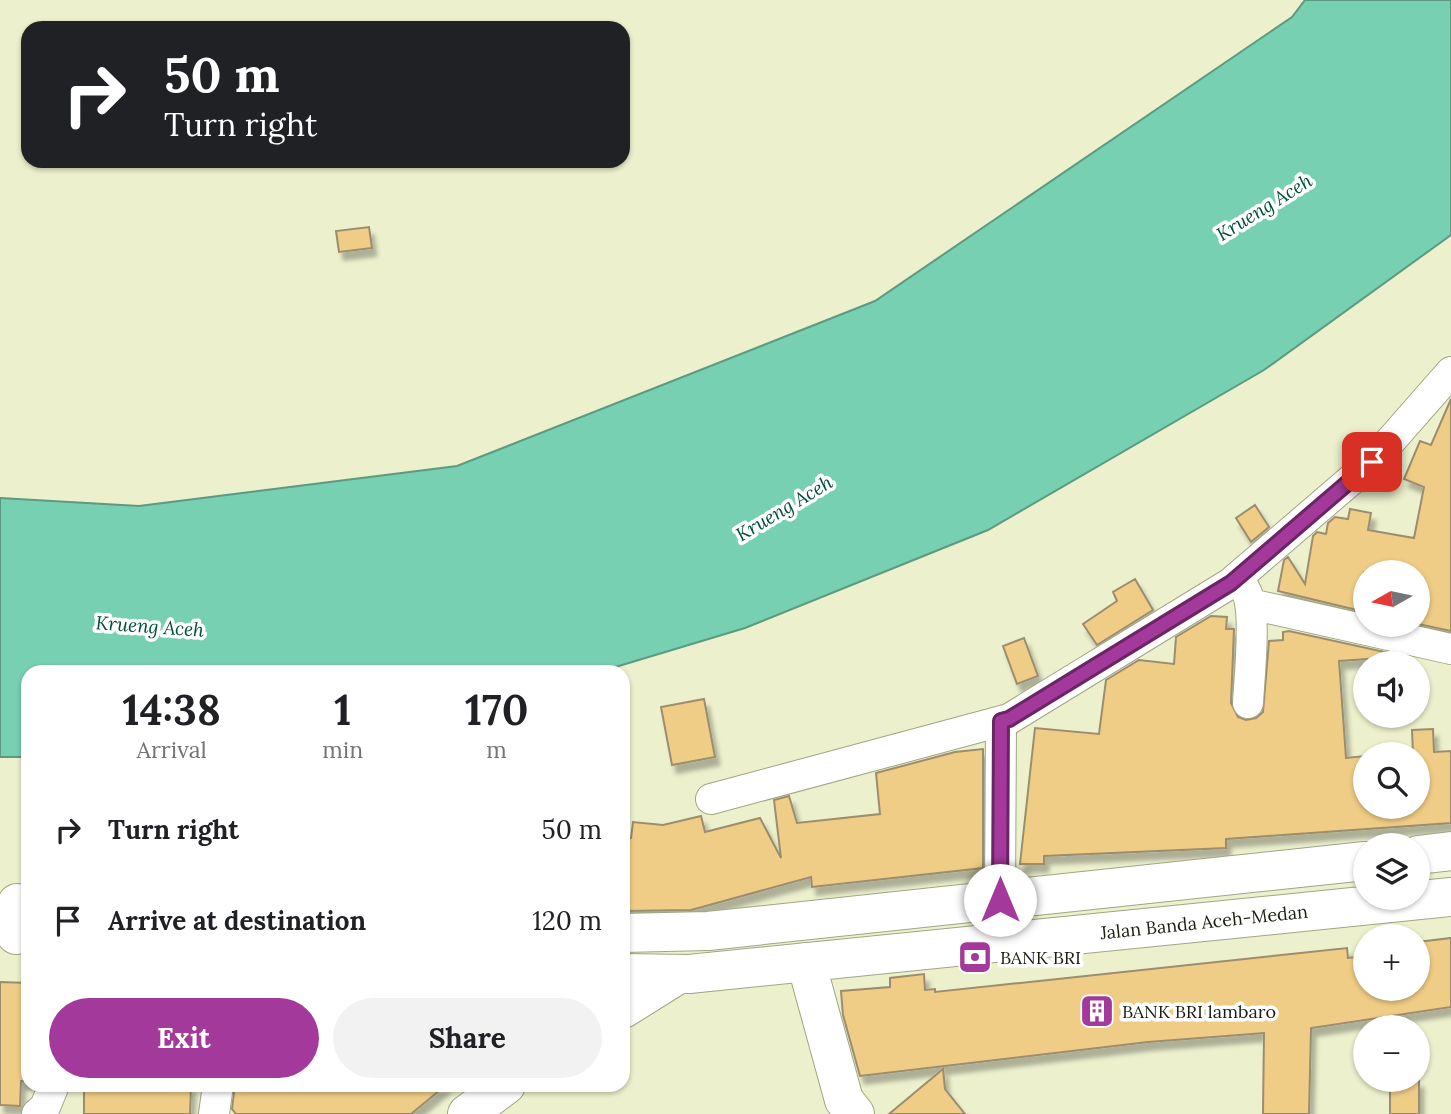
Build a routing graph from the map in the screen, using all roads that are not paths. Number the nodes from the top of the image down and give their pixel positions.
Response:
1 (1451, 372) edge
2 (1241, 594) junction
3 (1451, 649) edge
4 (1248, 704) dead end
5 (1001, 721) junction
6 (711, 799) dead end
7 (1451, 851) edge
8 (1430, 854) edge
9 (1353, 862) edge
10 (1451, 897) edge
11 (1000, 900) junction
12 (630, 933) edge
13 (806, 962) junction
14 (630, 973) edge
15 (680, 974) junction
16 (630, 1005) edge
17 (51, 1092) edge
18 (217, 1092) edge
19 (497, 1092) edge
20 (37, 1114) edge
21 (214, 1114) edge
22 (467, 1114) edge
23 (855, 1114) edge

1 - 2 street
2 - 3 street
2 - 4 street
2 - 5 street
5 - 6 street
5 - 11 street
7 - 8 main road
9 - 11 main road
10 - 13 main road, Jalan Banda Aceh-Medan
11 - 12 main road
13 - 15 main road, Jalan Banda Aceh-Medan
13 - 23 main road
14 - 15 main road, Jalan Banda Aceh-Medan
15 - 16 main road
17 - 20 street
18 - 21 street
19 - 22 main road

